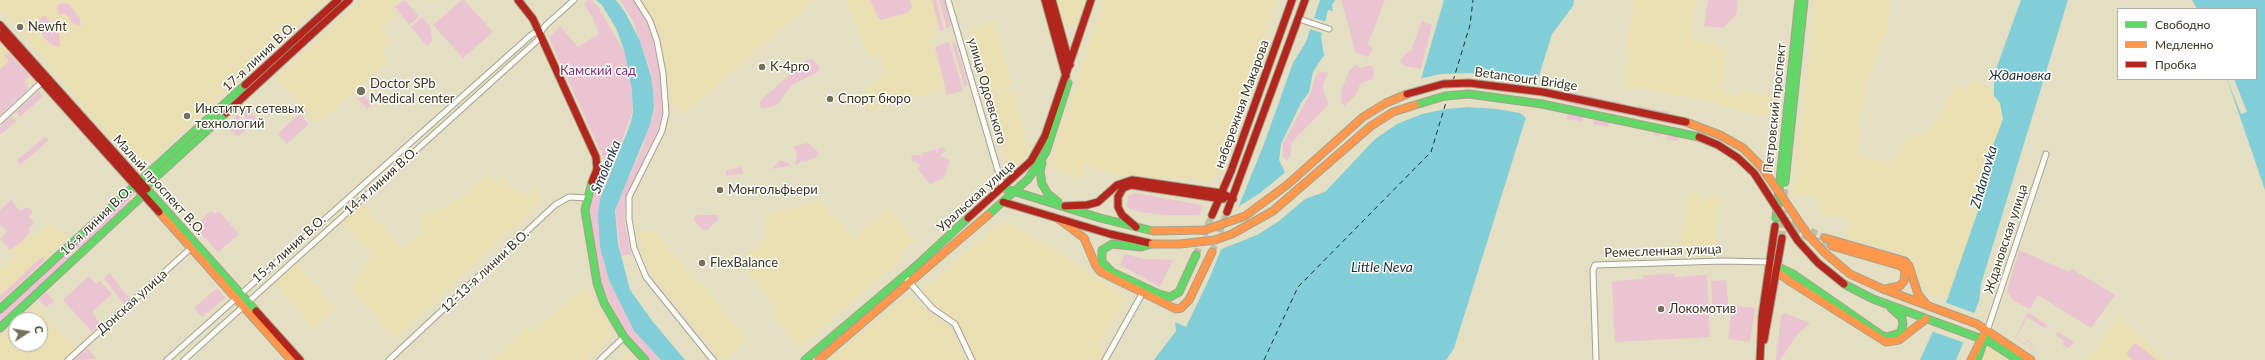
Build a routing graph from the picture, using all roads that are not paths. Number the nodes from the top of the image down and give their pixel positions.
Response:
1 (338, 0) edge
2 (349, 0) edge
3 (518, 0) edge
4 (574, 0) edge
5 (637, 0) edge
6 (948, 0) edge
7 (1045, 0) edge
8 (1052, 0) edge
9 (1091, 0) edge
10 (1096, 0) edge
11 (1292, 0) edge
12 (1305, 0) edge
13 (1799, 0) edge
14 (1804, 0) edge
15 (1299, 19) junction
16 (0, 25) edge
17 (1326, 28) dead end
18 (540, 33) junction
19 (0, 35) edge
20 (1076, 45) junction
21 (1064, 46) junction
22 (1070, 65) junction
23 (1068, 77) junction
24 (45, 80) junction
25 (449, 108) junction
26 (455, 114) junction
27 (0, 121) edge
28 (2046, 154) dead end
29 (1043, 157) junction
30 (1785, 182) tunnel mouth
31 (140, 187) junction
32 (359, 187) junction
33 (1003, 188) junction
34 (1016, 191) junction
35 (366, 194) junction
36 (1205, 196) junction
37 (1220, 196) junction
38 (586, 198) junction
39 (1233, 199) junction
40 (1003, 202) junction
41 (1064, 206) junction
42 (1227, 212) tunnel mouth
43 (1776, 218) tunnel mouth
44 (1060, 220) junction
45 (1775, 226) tunnel mouth
46 (1136, 227) junction
47 (1782, 238) tunnel mouth
48 (1825, 238) tunnel mouth
49 (70, 244) junction
50 (1152, 244) junction
51 (193, 246) junction
52 (1832, 246) tunnel mouth
53 (1212, 252) tunnel mouth
54 (80, 254) junction
55 (1196, 255) tunnel mouth
56 (1770, 262) junction
57 (1778, 269) junction
58 (904, 276) junction
59 (910, 283) junction
60 (1883, 289) junction
61 (1142, 294) junction
62 (238, 295) junction
63 (245, 304) junction
64 (1886, 304) junction
65 (1929, 307) junction
66 (0, 310) edge
67 (1926, 319) junction
68 (0, 328) edge
69 (1987, 331) junction
70 (624, 337) junction
71 (1980, 338) junction
72 (1761, 351) junction
73 (68, 360) edge
74 (167, 360) edge
75 (184, 360) edge
76 (291, 360) edge
77 (300, 360) edge
78 (389, 360) edge
79 (600, 360) edge
80 (645, 360) edge
81 (713, 360) edge
82 (806, 360) edge
83 (819, 360) edge
84 (972, 360) edge
85 (1105, 360) edge
86 (1596, 360) edge
87 (1760, 360) edge
88 (1971, 360) edge
89 (1977, 360) edge
90 (2018, 360) edge
91 (2031, 360) edge

1 - 31 main road, 17-я линия В.О.
2 - 31 main road, 16-я линия В.О.
3 - 18 main road
4 - 18 street, 14-я линия В.О.
5 - 81 street
6 - 33 street, улица Одоевского
7 - 23 main road
8 - 21 main road
9 - 20 main road
10 - 23 main road, Уральская улица
11 - 37 main road, набережная Макарова
12 - 15 main road, набережная Макарова
13 - 43 main road, Петровский проспект
14 - 30 main road, Петровский проспект
15 - 17 street
15 - 39 main road, набережная Макарова
16 - 24 main road, Малый проспект В.О.
18 - 25 street, 15-я линия В.О.
18 - 26 street, 14-я линия В.О.
18 - 38 main road
19 - 24 main road, Малый проспект В.О.
20 - 21 main road
20 - 22 main road
21 - 22 main road
22 - 23 main road
23 - 29 main road, Уральская улица
23 - 33 main road, Уральская улица
24 - 27 street
24 - 31 main road, Малый проспект В.О.
25 - 26 street
25 - 32 street, 15-я линия В.О.
26 - 35 street, 14-я линия В.О.
28 - 69 street, Ждановская улица
29 - 34 main road, Уральская улица
29 - 41 main road
31 - 49 main road, 17-я линия В.О.
31 - 51 main road, Малый проспект В.О.
31 - 54 main road, 16-я линия В.О.
32 - 35 street
32 - 62 street, 15-я линия В.О.
33 - 34 main road
33 - 40 main road, улица Одоевского
33 - 58 main road, Уральская улица
34 - 40 main road, Уральская улица
34 - 41 main road
35 - 63 street, 14-я линия В.О.
36 - 37 main road
36 - 37 main road, набережная Макарова
36 - 46 main road
37 - 39 main road
37 - 41 main road
38 - 70 main road
38 - 78 street, 12-13-я линии В.О.
39 - 42 main road, набережная Макарова
40 - 44 main road
40 - 59 main road, Уральская улица
41 - 46 main road
44 - 50 main road
44 - 61 main road
45 - 56 main road
46 - 60 main road, Betancourt Bridge, bridge
47 - 57 main road
48 - 65 main road
49 - 54 main road
49 - 66 main road, 17-я линия В.О.
50 - 55 main road
50 - 64 main road, Betancourt Bridge, bridge
51 - 62 main road, Малый проспект В.О.
51 - 73 street, Донская улица
52 - 60 main road
53 - 61 main road
54 - 68 main road, 16-я линия В.О.
56 - 57 main road, Ремесленная улица
56 - 72 main road
56 - 86 street, Ремесленная улица
57 - 64 main road
57 - 67 main road
57 - 72 main road
58 - 59 street
58 - 82 main road, Уральская улица
59 - 83 main road, Уральская улица
59 - 84 street
60 - 65 main road
61 - 85 street
62 - 63 main road, Малый проспект В.О.
62 - 74 street, 15-я линия В.О.
63 - 75 street, 14-я линия В.О.
63 - 76 main road, Малый проспект В.О.
63 - 77 main road, Малый проспект В.О.
64 - 67 main road
65 - 69 main road
67 - 71 main road
69 - 71 main road, Ждановская улица
69 - 91 main road
70 - 79 street
70 - 80 main road
71 - 88 main road, Ждановская улица
71 - 89 main road, Ждановская улица
71 - 90 main road
72 - 87 main road

